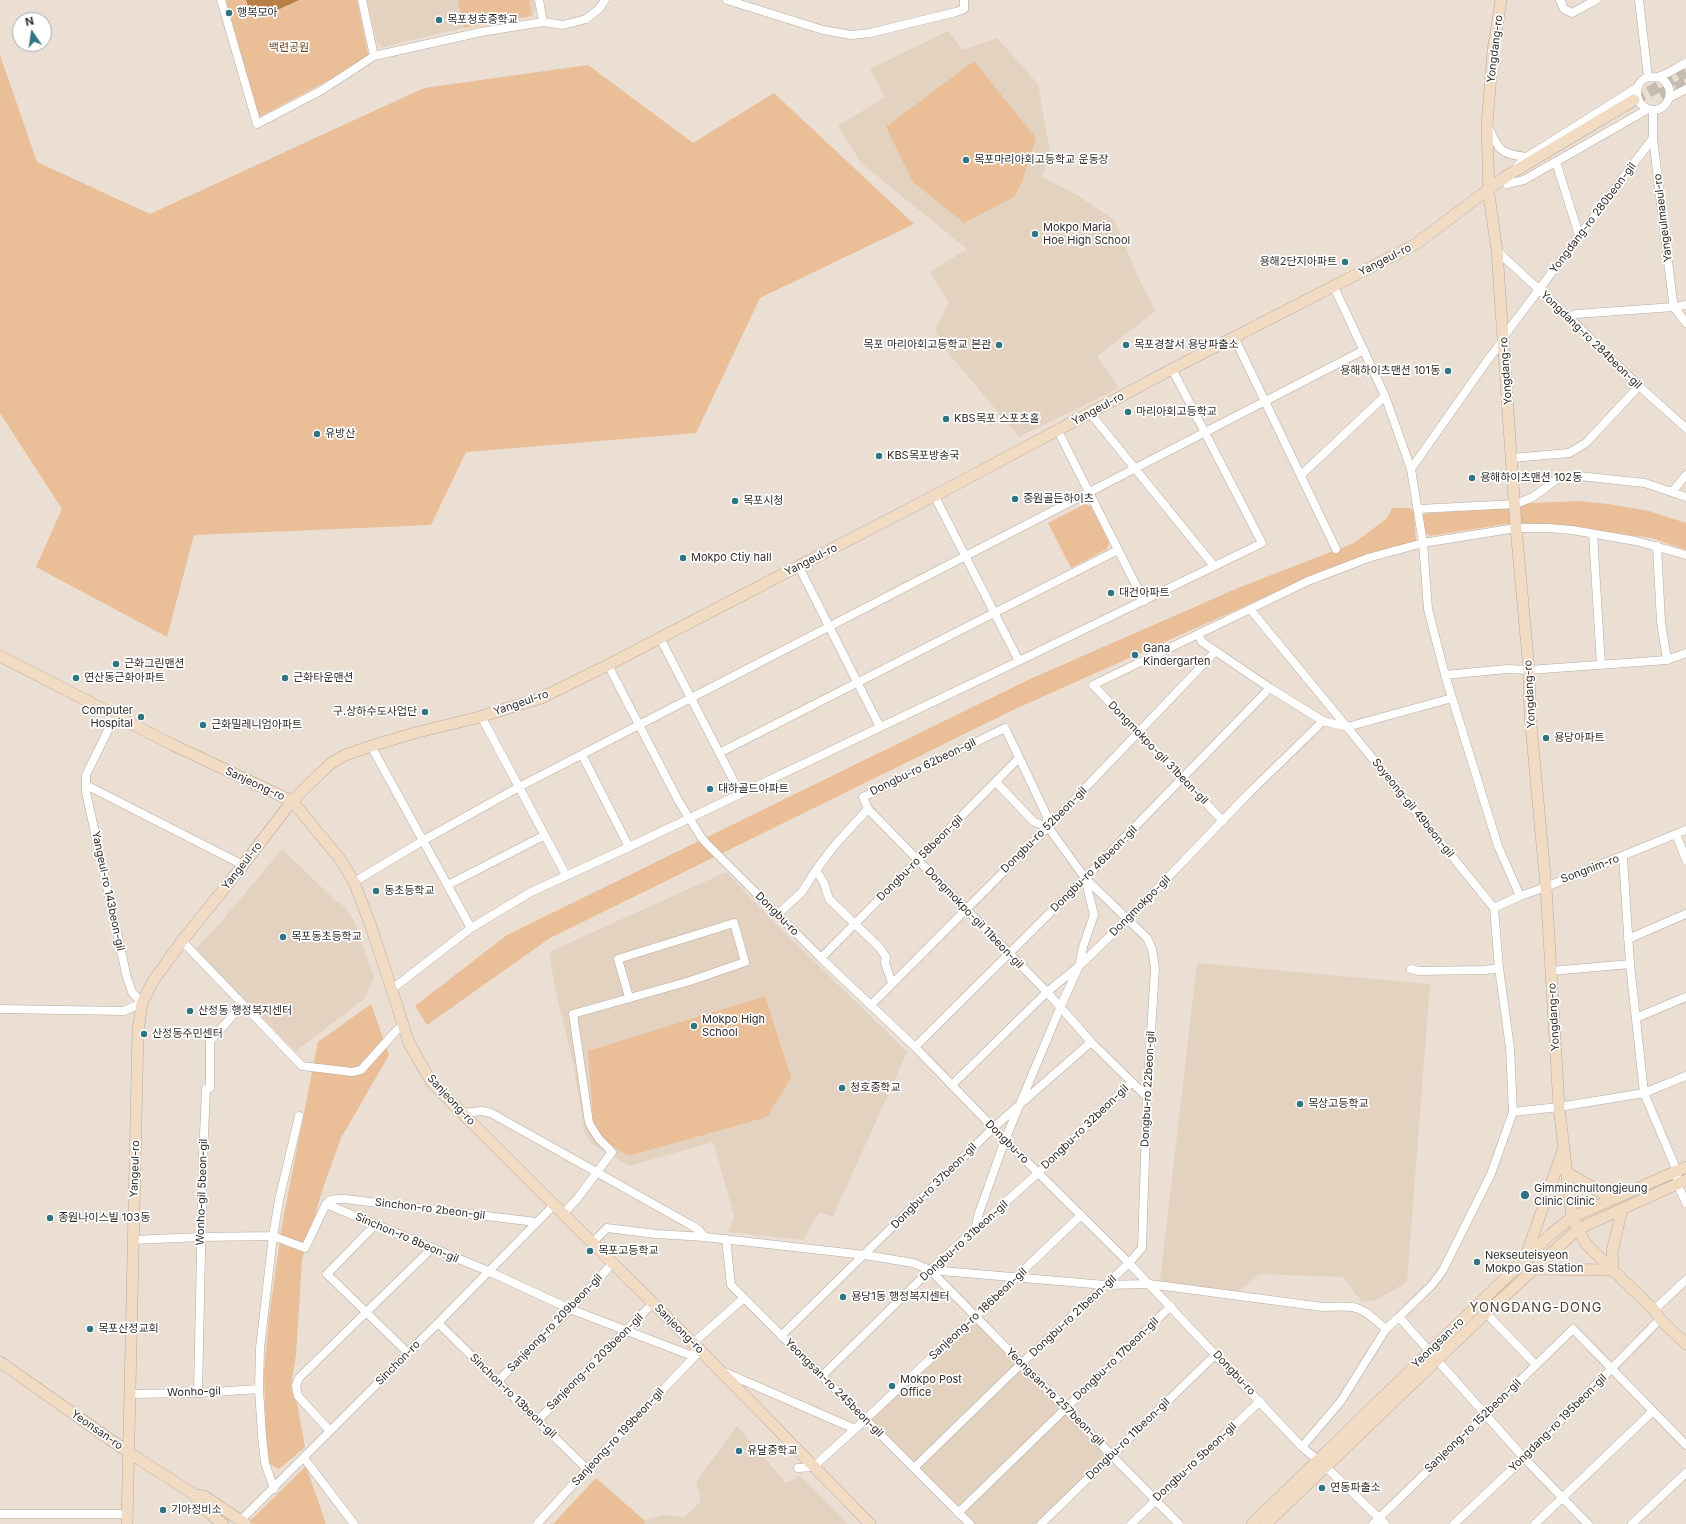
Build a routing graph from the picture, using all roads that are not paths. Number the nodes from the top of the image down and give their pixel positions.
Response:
1 (221, 0) edge
2 (362, 0) edge
3 (539, 0) edge
4 (605, 0) edge
5 (727, 0) edge
6 (964, 0) edge
7 (1501, 0) edge
8 (1560, 0) edge
9 (1596, 0) edge
10 (1639, 0) edge
11 (543, 22) junction
12 (374, 56) junction
13 (1686, 63) edge
14 (1648, 77) junction
15 (1658, 77) junction
16 (1638, 87) junction
17 (1686, 89) edge
18 (1669, 98) junction
19 (1643, 106) junction
20 (1487, 124) junction
21 (1653, 138) junction
22 (1528, 156) junction
23 (1556, 162) junction
24 (1506, 180) junction
25 (1488, 192) junction
26 (1579, 235) junction
27 (1497, 251) junction
28 (1334, 287) junction
29 (1539, 290) junction
30 (1686, 305) edge
31 (1674, 307) junction
32 (1569, 317) junction
33 (1686, 323) edge
34 (1234, 337) junction
35 (1504, 338) junction
36 (1364, 350) junction
37 (1172, 369) junction
38 (1639, 386) junction
39 (1385, 396) junction
40 (1265, 401) junction
41 (1090, 414) junction
42 (1686, 428) edge
43 (1058, 431) junction
44 (1205, 432) junction
45 (1512, 458) junction
46 (1135, 468) junction
47 (1411, 469) junction
48 (1301, 475) junction
49 (1686, 475) edge
50 (1088, 492) junction
51 (1672, 492) junction
52 (934, 495) junction
53 (1686, 496) edge
54 (1516, 504) junction
55 (1418, 509) junction
56 (1516, 528) junction
57 (1593, 534) junction
58 (1423, 543) junction
59 (1657, 546) junction
60 (1336, 549) dead end
61 (1118, 550) junction
62 (965, 556) junction
63 (1686, 556) edge
64 (798, 566) junction
65 (1214, 566) junction
66 (1144, 601) junction
67 (1250, 609) junction
68 (994, 614) junction
69 (828, 627) junction
70 (1198, 634) junction
71 (660, 638) junction
72 (1215, 652) junction
73 (1686, 653) edge
74 (0, 656) edge
75 (1667, 660) junction
76 (1019, 661) junction
77 (608, 665) junction
78 (1601, 665) junction
79 (1529, 670) junction
80 (1445, 675) junction
81 (857, 683) junction
82 (1270, 688) junction
83 (691, 698) junction
84 (1452, 698) junction
85 (115, 716) junction
86 (481, 716) junction
87 (1323, 721) junction
88 (638, 725) junction
89 (880, 727) junction
90 (1347, 727) junction
91 (1139, 732) junction
92 (371, 746) junction
93 (719, 753) junction
94 (582, 755) junction
95 (1019, 758) junction
96 (1183, 778) junction
97 (996, 782) junction
98 (86, 785) junction
99 (519, 787) junction
100 (740, 793) junction
101 (292, 801) junction
102 (868, 810) junction
103 (689, 818) junction
104 (1223, 821) junction
105 (1048, 828) junction
106 (1686, 830) edge
107 (1676, 834) junction
108 (545, 835) junction
109 (424, 840) junction
110 (629, 847) junction
111 (1623, 856) junction
112 (917, 860) junction
113 (1686, 860) edge
114 (243, 865) junction
115 (816, 870) junction
116 (566, 875) junction
117 (1085, 878) junction
118 (354, 882) junction
119 (448, 885) junction
120 (1546, 887) junction
121 (1520, 896) junction
122 (1494, 908) junction
123 (966, 909) junction
124 (778, 914) junction
125 (1686, 914) edge
126 (1128, 919) junction
127 (855, 924) junction
128 (471, 928) junction
129 (1628, 939) junction
130 (182, 941) junction
131 (1009, 953) junction
132 (821, 958) junction
133 (1630, 964) junction
134 (1079, 966) junction
135 (1499, 968) junction
136 (1411, 969) dead end
137 (1551, 971) junction
138 (892, 984) junction
139 (392, 989) junction
140 (1047, 992) junction
141 (1686, 996) edge
142 (629, 997) junction
143 (142, 1003) junction
144 (242, 1005) junction
145 (871, 1005) junction
146 (1060, 1008) junction
147 (0, 1009) edge
148 (1636, 1018) junction
149 (403, 1024) junction
150 (1091, 1042) junction
151 (915, 1047) junction
152 (1686, 1076) edge
153 (1132, 1082) junction
154 (952, 1085) junction
155 (1644, 1093) junction
156 (1147, 1097) junction
157 (1022, 1102) junction
158 (1559, 1107) junction
159 (1513, 1112) junction
160 (462, 1113) junction
161 (299, 1116) dead end
162 (993, 1128) junction
163 (1005, 1140) junction
164 (1564, 1147) junction
165 (1682, 1169) edge
166 (597, 1172) junction
167 (1566, 1172) junction
168 (1038, 1173) junction
169 (1682, 1182) edge
170 (1615, 1198) junction
171 (1686, 1203) edge
172 (326, 1204) junction
173 (554, 1205) junction
174 (1622, 1209) junction
175 (563, 1214) junction
176 (1081, 1215) junction
177 (1572, 1217) junction
178 (536, 1222) junction
179 (375, 1225) junction
180 (1578, 1229) junction
181 (975, 1231) junction
182 (273, 1236) junction
183 (201, 1237) junction
184 (705, 1238) junction
185 (726, 1239) junction
186 (133, 1240) junction
187 (592, 1243) junction
188 (432, 1248) junction
189 (865, 1255) junction
190 (1525, 1258) junction
191 (613, 1263) junction
192 (1129, 1264) junction
193 (930, 1270) junction
194 (1534, 1270) junction
195 (1613, 1270) junction
196 (488, 1271) junction
197 (1017, 1278) junction
198 (1686, 1280) edge
199 (1149, 1284) junction
200 (1105, 1285) junction
201 (744, 1298) junction
202 (653, 1303) junction
203 (1170, 1306) junction
204 (570, 1309) junction
205 (366, 1312) junction
206 (1486, 1313) junction
207 (1657, 1315) junction
208 (975, 1317) junction
209 (1399, 1317) junction
210 (438, 1323) junction
211 (1386, 1329) junction
212 (626, 1331) junction
213 (782, 1336) junction
214 (1686, 1344) edge
215 (697, 1347) junction
216 (1429, 1351) junction
217 (408, 1353) junction
218 (1216, 1354) junction
219 (1438, 1360) junction
220 (0, 1362) edge
221 (1022, 1363) junction
222 (1536, 1365) junction
223 (1611, 1369) junction
224 (720, 1370) junction
225 (822, 1376) junction
226 (497, 1382) junction
227 (259, 1389) junction
228 (198, 1393) junction
229 (129, 1394) junction
230 (1260, 1401) junction
231 (1065, 1408) junction
232 (1653, 1411) junction
233 (1485, 1414) junction
234 (866, 1419) junction
235 (538, 1420) junction
236 (855, 1429) junction
237 (330, 1431) junction
238 (1686, 1445) edge
239 (1302, 1447) junction
240 (128, 1452) junction
241 (1112, 1455) junction
242 (304, 1458) junction
243 (1524, 1458) junction
244 (1321, 1463) junction
245 (813, 1467) junction
246 (587, 1468) junction
247 (798, 1468) dead end
248 (914, 1468) junction
249 (1686, 1473) edge
250 (274, 1489) junction
251 (195, 1495) junction
252 (1563, 1498) junction
253 (1155, 1500) junction
254 (958, 1513) junction
255 (0, 1514) edge
256 (127, 1519) edge
257 (244, 1522) edge
258 (1379, 1522) edge
259 (223, 1524) edge
260 (354, 1524) edge
261 (537, 1524) edge
262 (870, 1524) edge
263 (970, 1524) edge
264 (1041, 1524) edge
265 (1131, 1524) edge
266 (1179, 1524) edge
267 (1252, 1524) edge
268 (1266, 1524) edge
269 (1454, 1524) edge
270 (1535, 1524) edge
271 (1588, 1524) edge
272 (1632, 1524) edge

1 - 12 street
2 - 12 street
3 - 11 street
4 - 11 street
5 - 6 street
7 - 20 street, Yongdang-ro
8 - 9 street
10 - 14 street
11 - 12 street
13 - 15 street
14 - 15 street
14 - 16 street
15 - 18 street
16 - 19 street
16 - 22 street
17 - 18 street
18 - 19 street
19 - 21 street, Yangeulmaeul-ro
19 - 23 street
19 - 24 street, Yangeul-ro
20 - 22 street
20 - 25 street, Yongdang-ro
21 - 26 street, Yongdang-ro 280beon-gil
21 - 31 street, Yangeulmaeul-ro
22 - 24 street
23 - 24 street
23 - 26 street
24 - 25 street, Yangeul-ro
25 - 27 street, Yongdang-ro
25 - 28 street, Yangeul-ro
26 - 29 street, Yongdang-ro 280beon-gil
27 - 29 street, Yongdang-ro 284beon-gil
27 - 35 street, Yongdang-ro
28 - 34 street, Yangeul-ro
28 - 36 street
29 - 32 street, Yongdang-ro 284beon-gil
29 - 35 street, Yongdang-ro 280beon-gil
30 - 31 street
31 - 32 street
31 - 33 street, Yangeulmaeul-ro
32 - 38 street, Yongdang-ro 284beon-gil
34 - 37 street, Yangeul-ro
34 - 40 street
35 - 45 street, Yongdang-ro
35 - 47 street, Yongdang-ro 280beon-gil
36 - 39 street
36 - 40 street
37 - 41 street, Yangeul-ro
37 - 44 street
38 - 42 street, Yongdang-ro 284beon-gil
38 - 45 street
39 - 47 street
39 - 48 street
40 - 44 street
40 - 48 street
41 - 43 street, Yangeul-ro
41 - 46 street
43 - 50 street
43 - 52 street, Yangeul-ro
44 - 46 street
44 - 65 street
45 - 54 street, Yongdang-ro
46 - 50 street
46 - 65 street
47 - 55 street
48 - 60 street
49 - 51 street
50 - 61 street
50 - 62 street
51 - 53 street
51 - 54 street
52 - 62 street
52 - 64 street, Yangeul-ro
54 - 55 street
54 - 56 street, Yongdang-ro
55 - 58 street
56 - 57 street
56 - 58 street
56 - 79 street, Yongdang-ro
57 - 59 street
57 - 78 street
58 - 67 street
58 - 80 street
59 - 63 street
59 - 75 street
61 - 66 street
61 - 68 street
62 - 68 street
62 - 69 street
64 - 69 street
64 - 71 street, Yangeul-ro
65 - 66 street
66 - 76 street
67 - 70 street
67 - 90 street, Soyeong-gil 49beon-gil
68 - 76 street
68 - 81 street
69 - 81 street
69 - 83 street
70 - 72 street
70 - 91 street, Dongmokpo-gil 31beon-gil
71 - 77 street, Yangeul-ro
71 - 83 street
72 - 82 street
72 - 91 street, Dongbu-ro 52beon-gil
73 - 75 street
74 - 85 street, Sanjeong-ro
75 - 78 street
76 - 89 street
77 - 86 street, Yangeul-ro
77 - 88 street, Dongbu-ro
78 - 79 street
79 - 80 street
79 - 120 street, Yongdang-ro
80 - 84 street
81 - 89 street
81 - 93 street
82 - 87 street
82 - 96 street, Dongbu-ro 46beon-gil
83 - 88 street
83 - 93 street
84 - 90 street
84 - 121 street
85 - 98 street, Yangeul-ro 143beon-gil
85 - 101 street, Sanjeong-ro
86 - 92 street, Yangeul-ro
86 - 99 street
87 - 90 street
87 - 104 street, Dongmokpo-gil
88 - 94 street
88 - 103 street, Dongbu-ro
89 - 100 street
90 - 122 street, Soyeong-gil 49beon-gil
91 - 96 street, Dongmokpo-gil 31beon-gil
91 - 105 street, Dongbu-ro 52beon-gil
92 - 101 street, Yangeul-ro
92 - 109 street
93 - 100 street
94 - 99 street
94 - 110 street
95 - 97 street, Dongbu-ro 58beon-gil
95 - 102 street, Dongbu-ro 62beon-gil
95 - 105 street
96 - 104 street, Dongmokpo-gil 31beon-gil
96 - 117 street, Dongbu-ro 46beon-gil
97 - 105 street
97 - 112 street, Dongbu-ro 58beon-gil
98 - 114 street
98 - 143 street, Yangeul-ro 143beon-gil
99 - 108 street
99 - 109 street
100 - 103 street
101 - 114 street, Yangeul-ro
101 - 118 street, Sanjeong-ro
102 - 112 street, Dongmokpo-gil 11beon-gil
102 - 115 street, Dongbu-ro 62beon-gil
103 - 110 street
103 - 124 street, Dongbu-ro
104 - 126 street, Dongmokpo-gil
105 - 117 street
105 - 123 street, Dongbu-ro 52beon-gil
106 - 107 street, Songnim-ro
107 - 111 street, Songnim-ro
107 - 113 street
108 - 116 street
108 - 119 street
109 - 118 street
109 - 119 street
110 - 116 street
111 - 120 street, Songnim-ro
111 - 129 street
112 - 123 street, Dongmokpo-gil 11beon-gil
112 - 127 street, Dongbu-ro 58beon-gil
114 - 130 street, Yangeul-ro
115 - 124 street, Dongbu-ro 62beon-gil
115 - 127 street
116 - 128 street
117 - 126 street, Dongbu-ro 22beon-gil
117 - 131 street, Dongbu-ro 46beon-gil
117 - 134 street
118 - 139 street, Sanjeong-ro
119 - 128 street
120 - 121 street, Songnim-ro
120 - 137 street, Yongdang-ro
121 - 122 street, Songnim-ro
122 - 135 street
123 - 131 street, Dongmokpo-gil 11beon-gil
123 - 138 street, Dongbu-ro 52beon-gil
124 - 132 street, Dongbu-ro
125 - 129 street
126 - 134 street, Dongmokpo-gil
126 - 156 street, Dongbu-ro 22beon-gil
127 - 132 street, Dongbu-ro 58beon-gil
127 - 138 street
128 - 139 street
129 - 133 street
130 - 143 street, Yangeul-ro
130 - 144 street
131 - 140 street, Dongmokpo-gil 11beon-gil
131 - 151 street, Dongbu-ro 46beon-gil
132 - 145 street, Dongbu-ro
133 - 137 street
133 - 148 street
134 - 140 street, Dongmokpo-gil
134 - 146 street
135 - 136 street
135 - 159 street
137 - 158 street, Yongdang-ro
138 - 145 street, Dongbu-ro 52beon-gil
139 - 149 street, Sanjeong-ro
140 - 146 street, Dongmokpo-gil 11beon-gil
140 - 154 street, Dongmokpo-gil
141 - 148 street
142 - 142 street
142 - 166 street
143 - 147 street
143 - 186 street, Yangeul-ro
144 - 149 street
144 - 183 street, Wonho-gil 5beon-gil
145 - 151 street, Dongbu-ro
146 - 150 street, Dongmokpo-gil 11beon-gil
146 - 157 street
148 - 155 street
149 - 160 street, Sanjeong-ro
150 - 153 street, Dongmokpo-gil 11beon-gil
150 - 157 street, Dongbu-ro 37beon-gil
151 - 154 street, Dongbu-ro
152 - 155 street
153 - 156 street, Dongmokpo-gil 11beon-gil
153 - 168 street, Dongbu-ro 32beon-gil
154 - 162 street, Dongbu-ro
155 - 158 street
155 - 165 street
156 - 192 street, Dongbu-ro 22beon-gil
157 - 162 street, Dongbu-ro 37beon-gil
157 - 163 street
158 - 159 street
158 - 164 street, Yongdang-ro
159 - 209 street
160 - 166 street
160 - 173 street, Sanjeong-ro
161 - 182 street
162 - 163 street, Dongbu-ro
162 - 189 street, Dongbu-ro 37beon-gil
163 - 168 street, Dongbu-ro
163 - 181 street
164 - 167 street, Yongdang-ro
164 - 190 street
165 - 169 street
165 - 170 street, Yeongsan-ro
166 - 175 street
166 - 184 street
167 - 170 street
167 - 177 street, Yongdang-ro
168 - 176 street, Dongbu-ro
168 - 181 street, Dongbu-ro 31beon-gil
169 - 171 street
169 - 174 street, Yeongsan-ro
170 - 177 street, Yeongsan-ro
172 - 178 street, Sinchon-ro 2beon-gil
172 - 179 street, Sinchon-ro 8beon-gil
172 - 182 street
173 - 175 street, Sanjeong-ro
173 - 178 street, Sinchon-ro
174 - 180 street, Yeongsan-ro
174 - 195 street
175 - 187 street, Sanjeong-ro
176 - 192 street, Dongbu-ro
176 - 197 street, Sanjeong-ro 186beon-gil
177 - 180 street, Yongdang-ro
177 - 190 street, Yeongsan-ro
178 - 196 street, Sinchon-ro
179 - 188 street, Sinchon-ro 8beon-gil
179 - 205 street
180 - 194 street, Yeongsan-ro
180 - 195 street, Yongdang-ro
181 - 193 street, Dongbu-ro 31beon-gil
182 - 183 street
182 - 227 street
183 - 186 street
183 - 228 street, Wonho-gil 5beon-gil
184 - 185 street
184 - 187 street
185 - 189 street
185 - 201 street, Yeongsan-ro 245beon-gil
186 - 229 street, Yangeul-ro
187 - 191 street, Sanjeong-ro
188 - 196 street, Sinchon-ro 8beon-gil
188 - 205 street
189 - 193 street
189 - 213 street, Dongbu-ro 37beon-gil
190 - 216 street, Yeongsan-ro
191 - 202 street, Sanjeong-ro
191 - 204 street, Sanjeong-ro 209beon-gil
192 - 199 street, Dongbu-ro
192 - 200 street, Dongbu-ro 21beon-gil
193 - 197 street
193 - 208 street, Yeongsan-ro 257beon-gil
193 - 225 street, Dongbu-ro 31beon-gil
194 - 195 street
194 - 206 street, Yeongsan-ro
195 - 207 street, Yongdang-ro
196 - 204 street, Sinchon-ro 8beon-gil
196 - 210 street, Sinchon-ro
197 - 200 street
197 - 208 street, Sanjeong-ro 186beon-gil
198 - 207 street, Yongdang-ro 195beon-gil
199 - 200 street
199 - 203 street, Dongbu-ro
199 - 211 street
200 - 221 street, Dongbu-ro 21beon-gil
201 - 213 street, Yeongsan-ro 245beon-gil
201 - 215 street, Sanjeong-ro 199beon-gil
202 - 212 street, Sanjeong-ro 203beon-gil
202 - 215 street, Sanjeong-ro
203 - 218 street, Dongbu-ro
203 - 231 street, Dongbu-ro 17beon-gil
204 - 212 street, Sinchon-ro 8beon-gil
204 - 226 street, Sanjeong-ro 209beon-gil
205 - 217 street
205 - 237 street
206 - 219 street, Yeongsan-ro
206 - 222 street
207 - 214 street, Yongdang-ro
207 - 223 street, Yongdang-ro 195beon-gil
208 - 221 street, Yeongsan-ro 257beon-gil
208 - 234 street, Sanjeong-ro 186beon-gil
209 - 211 street
209 - 216 street
210 - 217 street, Sinchon-ro
210 - 226 street, Sinchon-ro 13beon-gil
211 - 239 street
212 - 215 street, Sinchon-ro 8beon-gil
212 - 235 street, Sanjeong-ro 203beon-gil
213 - 225 street, Yeongsan-ro 245beon-gil
215 - 224 street, Sanjeong-ro
215 - 246 street, Sanjeong-ro 199beon-gil
216 - 219 street
216 - 244 street, Yeongsan-ro
217 - 237 street, Sinchon-ro
218 - 230 street, Dongbu-ro
218 - 241 street, Dongbu-ro 11beon-gil
219 - 233 street
219 - 244 street, Yeongsan-ro
220 - 240 street, Yeonsan-ro
221 - 231 street, Yeongsan-ro 257beon-gil
221 - 248 street, Dongbu-ro 21beon-gil
222 - 223 street, Sanjeong-ro 152beon-gil
222 - 233 street, Sanjeong-ro 152beon-gil
223 - 232 street
223 - 243 street, Yongdang-ro 195beon-gil
224 - 236 street
224 - 245 street, Sanjeong-ro
225 - 234 street, Yeongsan-ro 245beon-gil
226 - 235 street, Sinchon-ro 13beon-gil
227 - 228 street, Wonho-gil
227 - 250 street
228 - 229 street, Wonho-gil
229 - 240 street, Yangeul-ro
230 - 239 street, Dongbu-ro
230 - 253 street, Dongbu-ro 5beon-gil
231 - 241 street, Yeongsan-ro 257beon-gil
231 - 254 street, Dongbu-ro 17beon-gil
232 - 238 street
232 - 252 street
233 - 243 street
233 - 258 street, Sanjeong-ro 152beon-gil
234 - 236 street, Sanjeong-ro 186beon-gil
234 - 248 street, Yeongsan-ro 245beon-gil
235 - 246 street, Sinchon-ro 13beon-gil
236 - 245 street, Sanjeong-ro 186beon-gil
237 - 242 street, Sinchon-ro
239 - 244 street, Dongbu-ro
240 - 251 street, Yeonsan-ro
240 - 256 street, Yangeul-ro
241 - 253 street, Yeongsan-ro 257beon-gil
241 - 264 street, Dongbu-ro 11beon-gil
242 - 250 street, Sinchon-ro
242 - 260 street
243 - 252 street
243 - 269 street, Yongdang-ro 195beon-gil
244 - 258 street, Dongbu-ro
244 - 267 street, Yeongsan-ro
244 - 268 street, Yeongsan-ro
245 - 247 street
245 - 262 street, Sanjeong-ro
246 - 261 street, Sanjeong-ro 199beon-gil
248 - 254 street, Yeongsan-ro 245beon-gil
249 - 272 street
250 - 257 street, Sinchon-ro
251 - 257 street, Yeonsan-ro
251 - 259 street, Yeonsan-ro
252 - 270 street
252 - 271 street
253 - 265 street, Dongbu-ro 5beon-gil
253 - 266 street, Yeongsan-ro 257beon-gil
254 - 263 street, Yeongsan-ro 245beon-gil
255 - 256 street

